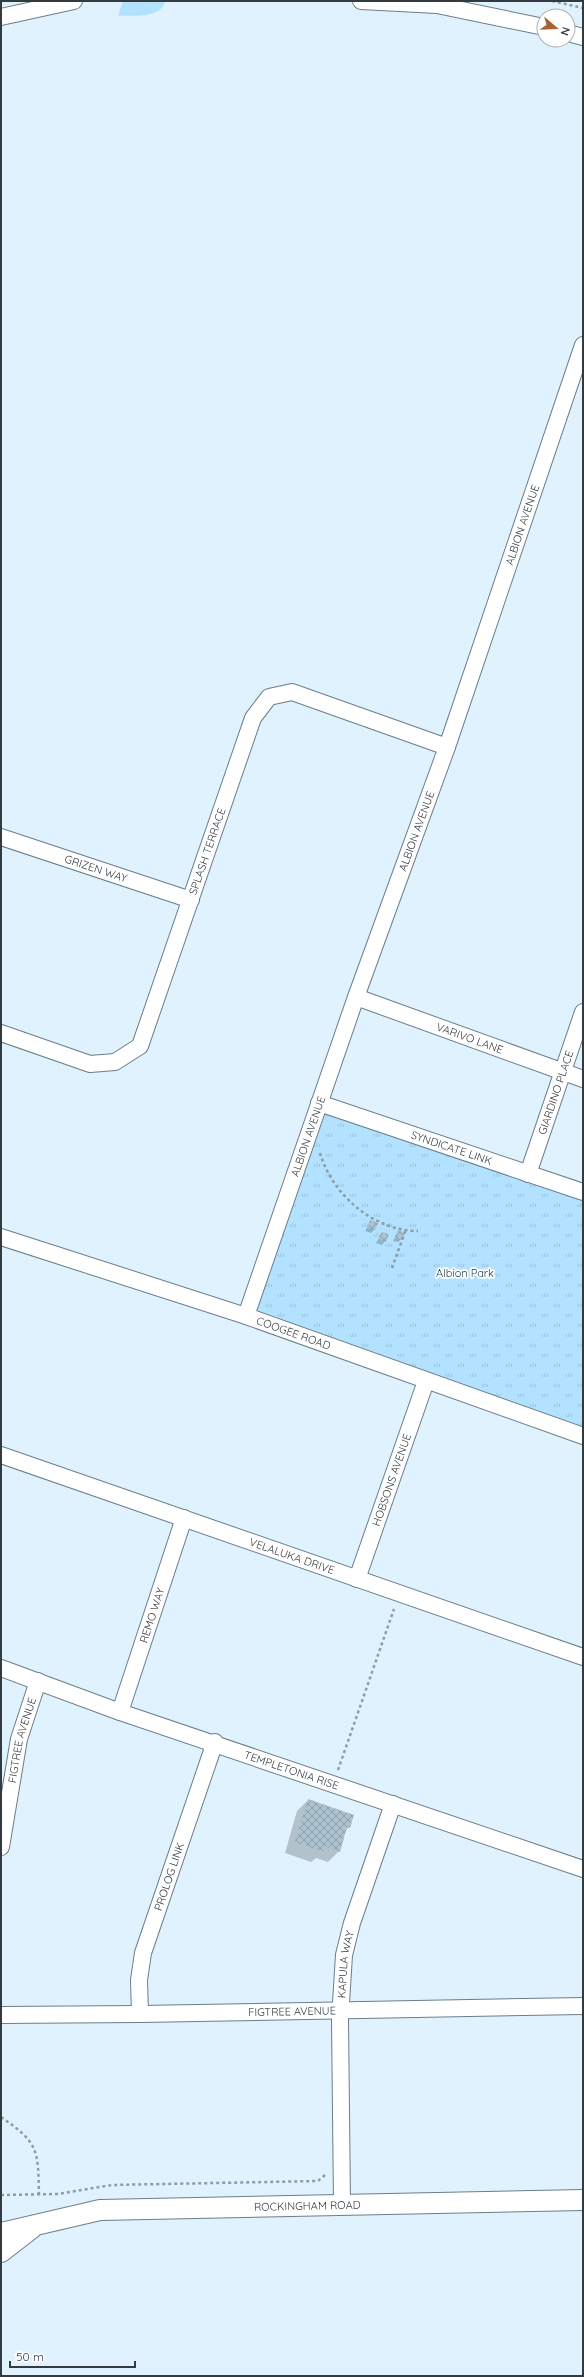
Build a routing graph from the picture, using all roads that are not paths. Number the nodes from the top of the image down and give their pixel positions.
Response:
1 (74, 1) edge
2 (361, 1) edge
3 (1, 17) edge
4 (536, 25) edge
5 (583, 345) edge
6 (447, 746) junction
7 (1, 836) edge
8 (191, 900) junction
9 (356, 997) junction
10 (583, 1012) edge
11 (1, 1033) edge
12 (563, 1072) junction
13 (583, 1079) edge
14 (319, 1103) junction
15 (528, 1174) junction
16 (583, 1192) edge
17 (1, 1237) edge
18 (246, 1316) junction
19 (426, 1381) junction
20 (583, 1436) edge
21 (1, 1455) edge
22 (184, 1518) junction
23 (358, 1579) junction
24 (583, 1657) edge
25 (1, 1668) edge
26 (38, 1681) junction
27 (120, 1712) junction
28 (215, 1742) junction
29 (393, 1804) junction
30 (1, 1847) edge
31 (583, 1869) edge
32 (583, 2006) edge
33 (340, 2010) junction
34 (140, 2014) junction
35 (1, 2015) edge
36 (583, 2200) edge
37 (342, 2204) junction
38 (34, 2227) junction
39 (1, 2233) edge
40 (1, 2252) edge

1 - 3 street
2 - 4 street
5 - 6 street, ALBION AVENUE
6 - 8 street, SPLASH TERRACE
6 - 9 street, ALBION AVENUE
7 - 8 street, GRIZEN WAY
8 - 11 street, SPLASH TERRACE
9 - 12 street, VARIVO LANE
9 - 14 street, ALBION AVENUE
10 - 12 street, GIARDINO PLACE
12 - 13 street, VARIVO LANE
12 - 15 street, GIARDINO PLACE
14 - 15 street, SYNDICATE LINK
14 - 18 street, ALBION AVENUE
15 - 16 street, SYNDICATE LINK
17 - 18 street, COOGEE ROAD
18 - 19 street, COOGEE ROAD
19 - 20 street, COOGEE ROAD
19 - 23 street, HOBSONS AVENUE
21 - 22 street, VELALUKA DRIVE
22 - 23 street, VELALUKA DRIVE
22 - 27 street, REMO WAY
23 - 24 street, VELALUKA DRIVE
25 - 26 street, TEMPLETONIA RISE
26 - 27 street, TEMPLETONIA RISE
26 - 30 street, FIGTREE AVENUE
27 - 28 street, TEMPLETONIA RISE
28 - 29 street, TEMPLETONIA RISE
28 - 34 street, PROLOG LINK
29 - 31 street, TEMPLETONIA RISE
29 - 33 street, KAPULA WAY
32 - 33 street, FIGTREE AVENUE
33 - 34 street, FIGTREE AVENUE
33 - 37 street, KAPULA WAY
34 - 35 street, FIGTREE AVENUE
36 - 37 main road, ROCKINGHAM ROAD
37 - 38 main road, ROCKINGHAM ROAD
38 - 39 main road, ROCKINGHAM ROAD
38 - 40 main road, ROCKINGHAM ROAD

